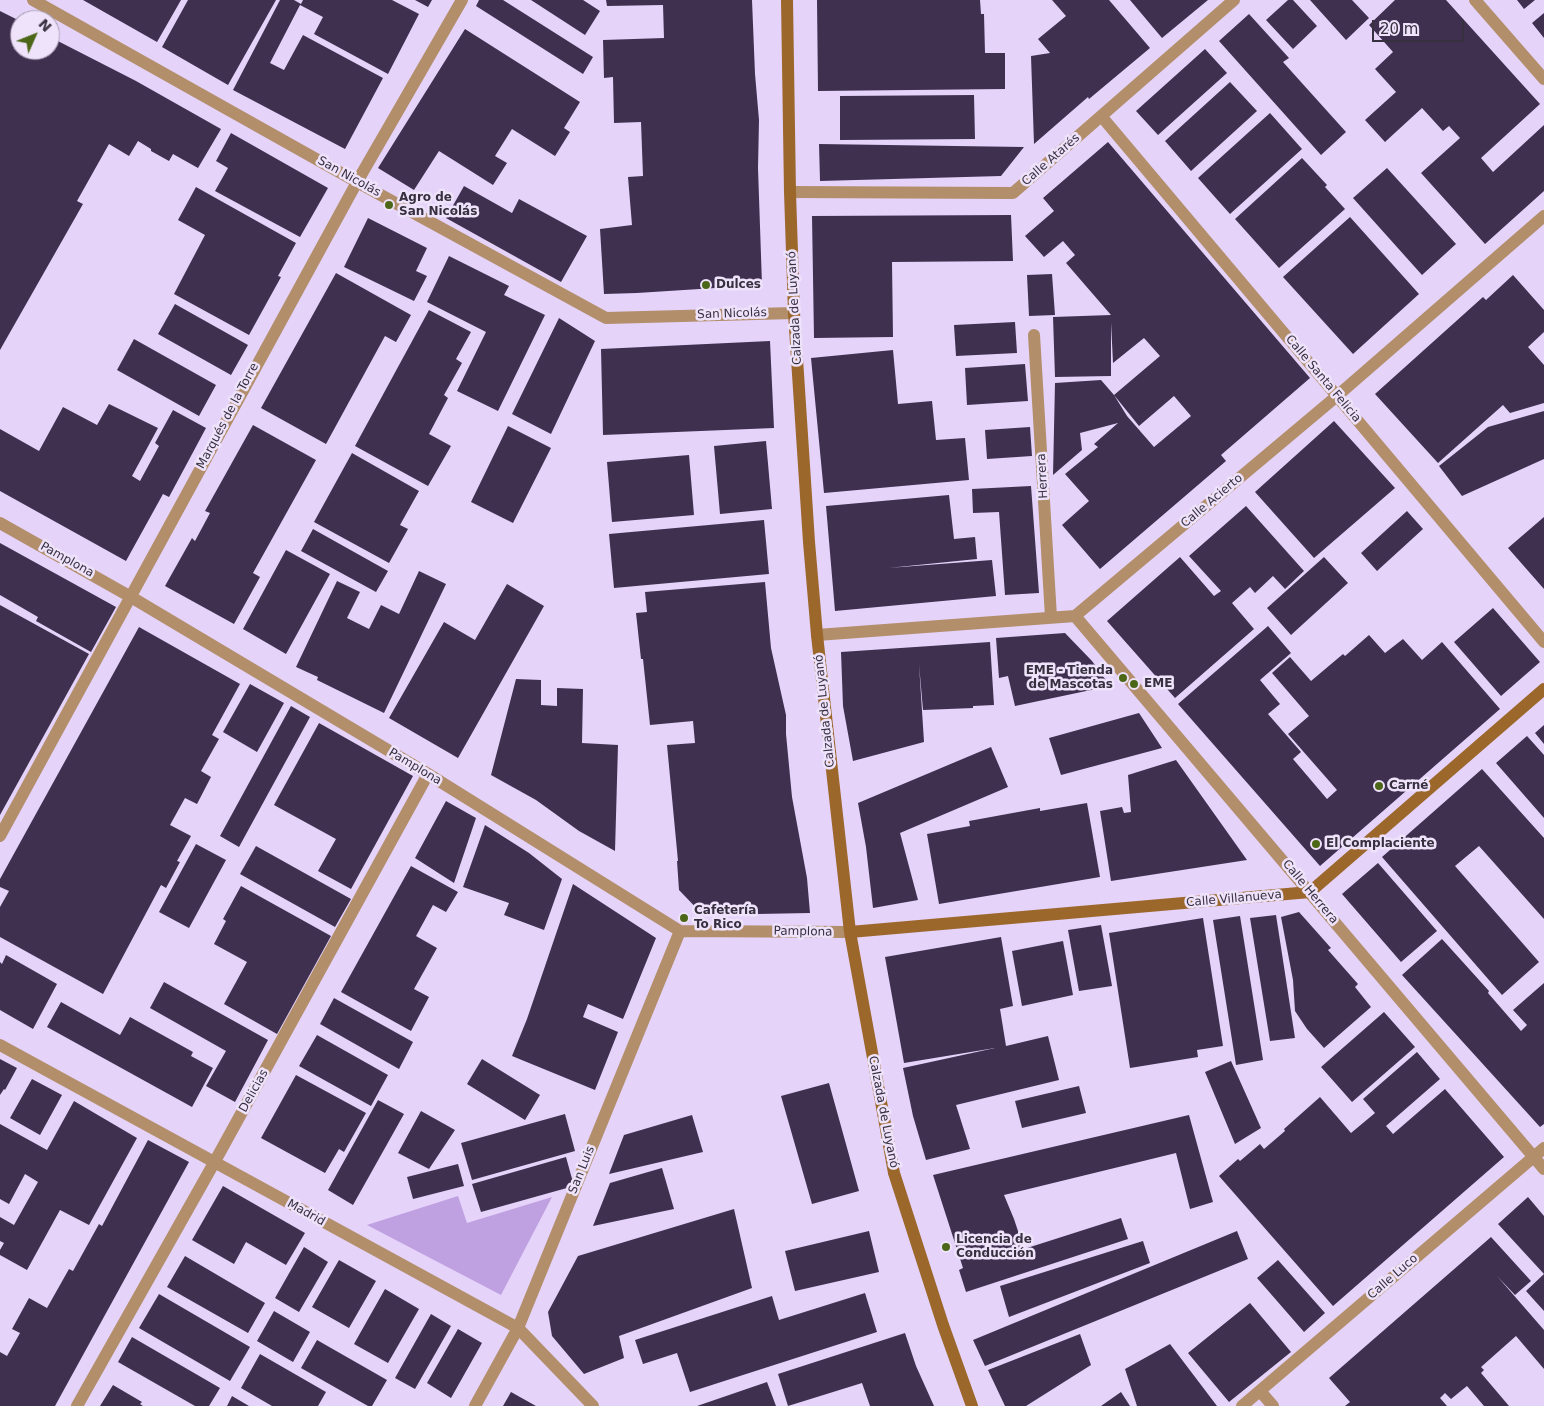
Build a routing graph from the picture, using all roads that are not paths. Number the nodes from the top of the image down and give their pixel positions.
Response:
1 (33, 0) edge
2 (462, 0) edge
3 (787, 0) edge
4 (1234, 0) edge
5 (1475, 0) edge
6 (1544, 79) edge
7 (1102, 117) junction
8 (357, 182) junction
9 (790, 192) junction
10 (1544, 216) edge
11 (794, 312) junction
12 (1034, 335) dead end
13 (1337, 396) junction
14 (0, 523) edge
15 (131, 597) junction
16 (1052, 616) junction
17 (1075, 616) junction
18 (817, 635) junction
19 (1544, 642) edge
20 (1544, 689) edge
21 (428, 774) junction
22 (0, 836) edge
23 (1310, 892) junction
24 (680, 931) junction
25 (850, 932) junction
26 (0, 1045) edge
27 (1544, 1148) edge
28 (1534, 1156) junction
29 (214, 1163) junction
30 (1544, 1168) edge
31 (518, 1328) junction
32 (1260, 1391) junction
33 (77, 1406) edge
34 (475, 1406) edge
35 (593, 1406) edge
36 (972, 1406) edge
37 (1242, 1406) edge
38 (1273, 1406) edge

1 - 8 street, San Nicolás
2 - 8 street, Marqués de la Torre
3 - 9 main road, Calzada de Luyanó
4 - 7 street, Calle Atarés
5 - 6 street
7 - 9 street, Calle Atarés
7 - 13 street, Calle Santa Felicia
8 - 11 street, San Nicolás
8 - 15 street, Marqués de la Torre
9 - 11 main road, Calzada de Luyanó
10 - 13 street, Calle Acierto
11 - 18 main road, Calzada de Luyanó
12 - 16 street, Herrera
13 - 17 street, Calle Acierto
13 - 19 street, Calle Santa Felicia
14 - 15 street, Pamplona
15 - 21 street, Pamplona
15 - 22 street, Marqués de la Torre
16 - 17 street
16 - 18 street
17 - 23 street, Calle Herrera
18 - 25 main road, Calzada de Luyanó
20 - 23 main road
21 - 24 street, Pamplona
21 - 29 street, Delicias
23 - 25 main road, Calle Villanueva
23 - 28 street, Calle Herrera
24 - 25 street, Pamplona
24 - 31 street, San Luis
25 - 36 main road, Calzada de Luyanó
26 - 29 street, Madrid
27 - 28 street, Calle Luco
28 - 30 street, Calle Herrera
28 - 32 street, Calle Luco
29 - 31 street, Madrid
29 - 33 street, Delicias
31 - 34 street, San Luis
31 - 35 street, Madrid
32 - 37 street, Calle Luco
32 - 38 street

